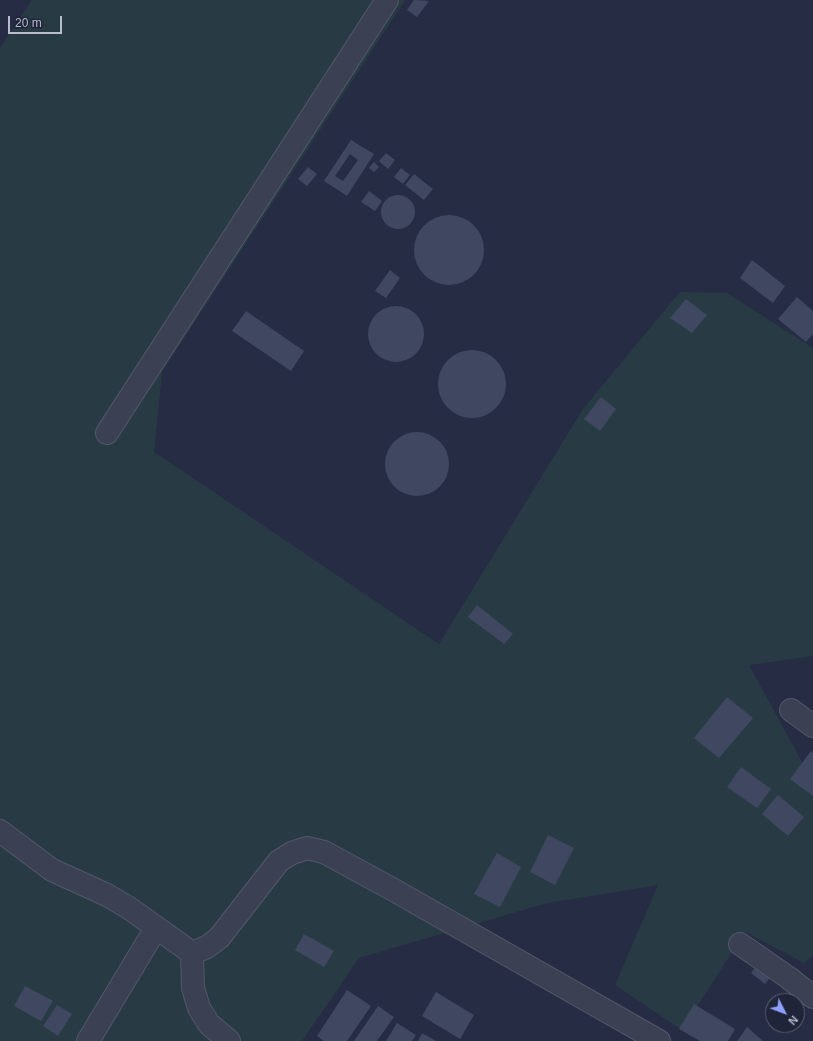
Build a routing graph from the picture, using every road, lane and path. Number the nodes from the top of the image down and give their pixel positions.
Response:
1 (387, 0) edge
2 (107, 433) dead end
3 (791, 710) dead end
4 (813, 726) edge
5 (0, 831) edge
6 (156, 928) junction
7 (740, 944) dead end
8 (192, 953) junction
9 (813, 997) edge
10 (88, 1041) edge
11 (229, 1041) edge
12 (659, 1041) edge

1 - 2 street
3 - 4 street
5 - 6 street
6 - 8 street
6 - 10 street
7 - 9 street
8 - 11 street
8 - 12 street

